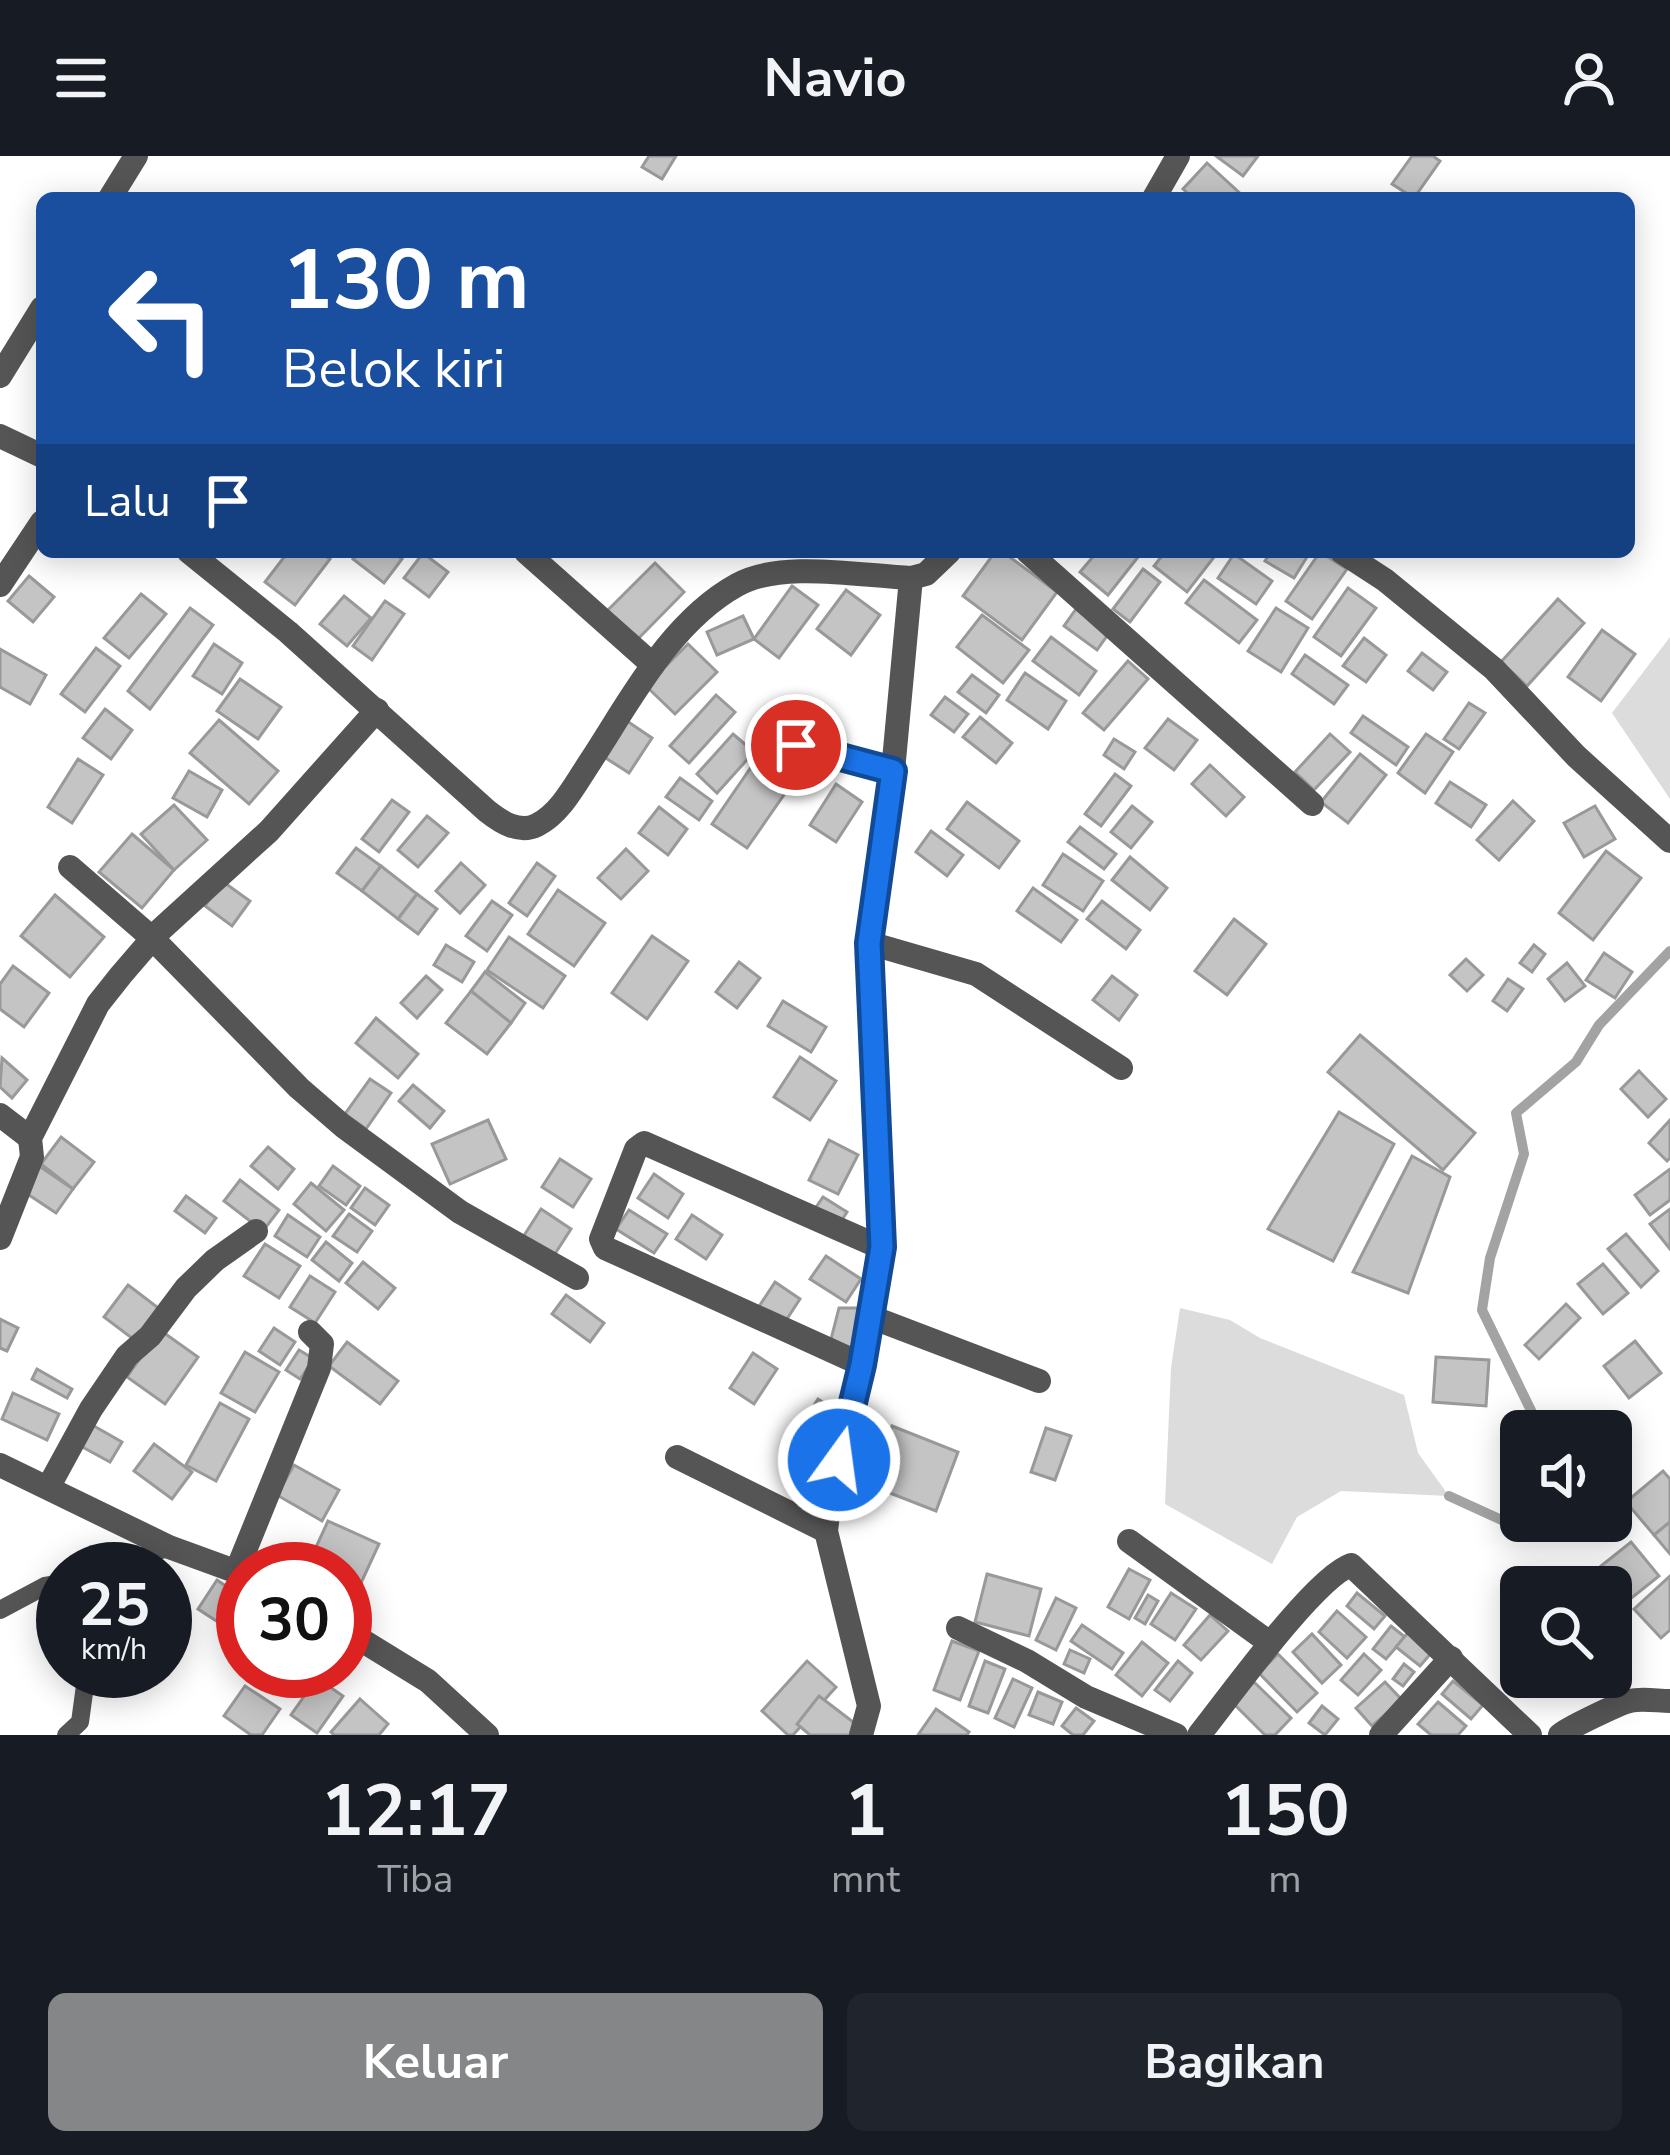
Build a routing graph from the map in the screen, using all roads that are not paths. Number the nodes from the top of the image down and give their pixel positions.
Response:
1 (136, 156) edge
2 (1178, 156) edge
3 (114, 192) edge
4 (1157, 192) edge
5 (36, 318) edge
6 (0, 376) edge
7 (0, 436) edge
8 (36, 453) edge
9 (36, 531) edge
10 (195, 558) edge
11 (533, 558) edge
12 (943, 558) edge
13 (1035, 558) edge
14 (1351, 558) edge
15 (910, 578) junction
16 (0, 585) edge
17 (653, 665) junction
18 (377, 710) junction
19 (796, 745) dead end
20 (893, 771) junction
21 (1312, 804) dead end
22 (1670, 841) edge
23 (70, 867) dead end
24 (152, 938) junction
25 (869, 943) junction
26 (1121, 1068) dead end
27 (0, 1115) edge
28 (30, 1138) junction
29 (256, 1231) dead end
30 (0, 1238) edge
31 (882, 1247) junction
32 (577, 1278) dead end
33 (871, 1317) junction
34 (310, 1332) dead end
35 (862, 1365) junction
36 (1039, 1381) dead end
37 (677, 1457) dead end
38 (0, 1465) edge
39 (49, 1486) junction
40 (826, 1531) junction
41 (1129, 1541) dead end
42 (159, 1542) edge
43 (252, 1542) edge
44 (36, 1591) edge
45 (0, 1610) edge
46 (958, 1628) dead end
47 (1270, 1643) junction
48 (372, 1647) edge
49 (1451, 1658) junction
50 (83, 1698) edge
51 (1670, 1702) edge
52 (66, 1735) edge
53 (487, 1735) edge
54 (861, 1735) edge
55 (1177, 1735) edge
56 (1199, 1735) edge
57 (1381, 1735) edge
58 (1530, 1735) edge
59 (1560, 1735) edge

1 - 3 street
2 - 4 street
5 - 6 street
7 - 8 street
9 - 16 street
10 - 18 street
11 - 17 street
12 - 15 street
13 - 21 street
14 - 22 street
15 - 17 street
15 - 20 street
17 - 18 street
18 - 24 street
19 - 20 street
20 - 25 street
23 - 24 street
24 - 28 street
24 - 32 street
25 - 26 street
25 - 31 street
27 - 28 street
28 - 30 street
29 - 39 street
31 - 33 street
31 - 35 street
33 - 35 street
33 - 36 street
34 - 43 street
35 - 40 street
37 - 40 street
38 - 39 street
39 - 42 street
40 - 54 street
41 - 47 street
44 - 45 lane
46 - 55 street
47 - 49 street
47 - 56 street
48 - 53 street
49 - 57 street
49 - 58 street
50 - 52 lane
51 - 59 street

